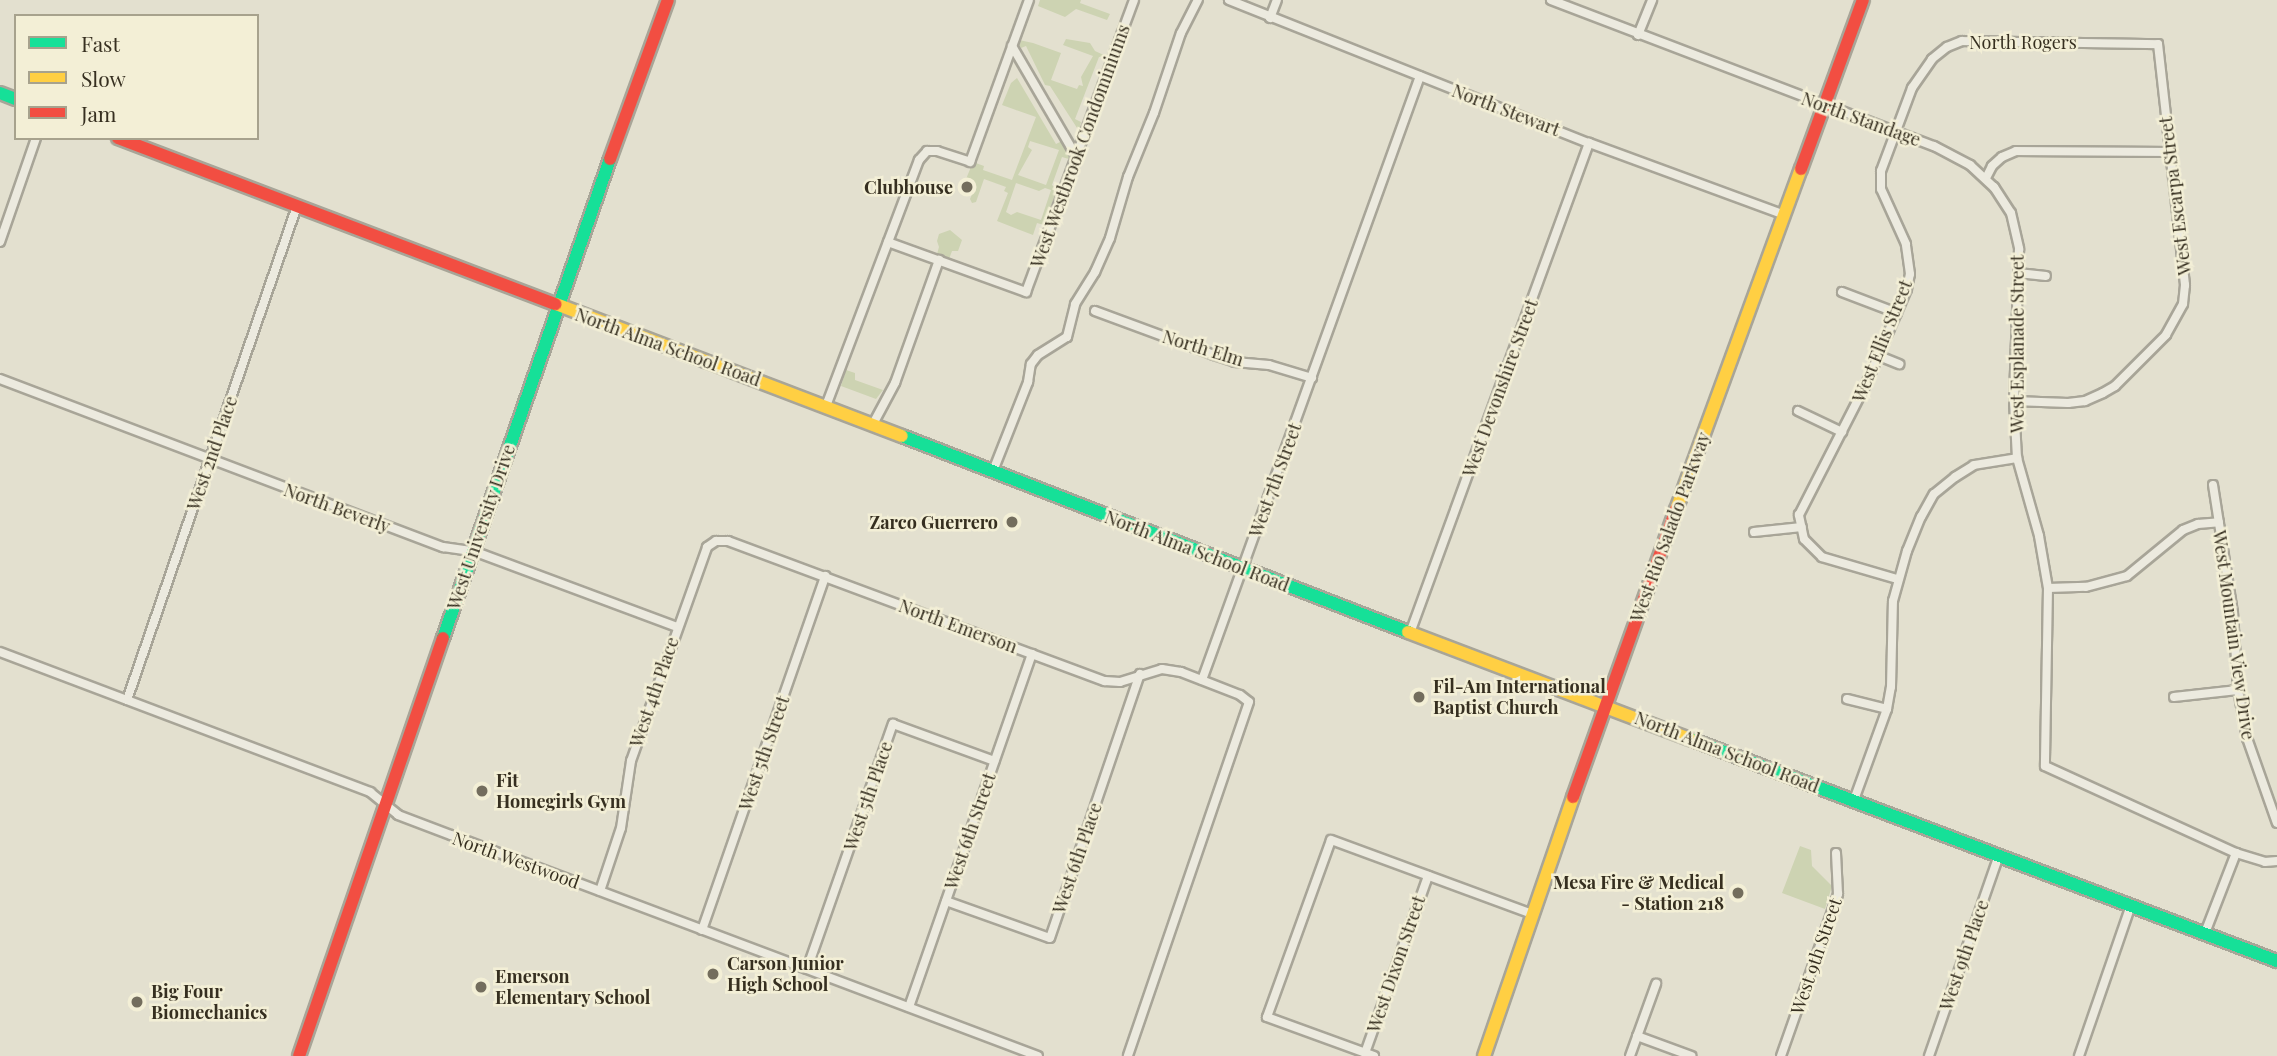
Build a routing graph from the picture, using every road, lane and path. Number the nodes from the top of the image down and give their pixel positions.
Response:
1 (668, 0) edge
2 (1133, 0) edge
3 (1198, 0) edge
4 (1229, 0) edge
5 (1277, 0) edge
6 (1550, 0) edge
7 (1652, 0) edge
8 (1863, 0) edge
9 (1026, 1) edge
10 (1270, 18) junction
11 (1638, 35) junction
12 (2158, 44) joint
13 (1012, 46) junction
14 (1420, 76) junction
15 (1823, 106) junction
16 (1896, 130) junction
17 (35, 140) edge
18 (123, 140) edge
19 (1589, 143) junction
20 (2168, 152) junction
21 (1076, 156) junction
22 (1986, 178) junction
23 (297, 206) junction
24 (1785, 215) junction
25 (0, 242) edge
26 (888, 242) junction
27 (939, 260) junction
28 (2018, 273) junction
29 (2046, 276) dead end
30 (1842, 292) dead end
31 (557, 305) junction
32 (1095, 311) dead end
33 (1897, 313) junction
34 (1879, 356) junction
35 (1899, 364) dead end
36 (1312, 378) junction
37 (0, 379) edge
38 (2014, 401) junction
39 (827, 406) junction
40 (1798, 411) dead end
41 (873, 424) junction
42 (1842, 432) junction
43 (2017, 458) junction
44 (210, 460) junction
45 (993, 471) junction
46 (2213, 485) dead end
47 (2219, 522) junction
48 (1801, 527) junction
49 (1754, 532) dead end
50 (716, 541) joint
51 (473, 551) junction
52 (1242, 569) junction
53 (825, 576) junction
54 (1898, 579) junction
55 (2048, 587) junction
56 (677, 627) junction
57 (1410, 633) junction
58 (0, 652) edge
59 (1032, 654) junction
60 (1140, 674) junction
61 (1202, 680) junction
62 (2238, 690) junction
63 (2174, 697) dead end
64 (1847, 699) dead end
65 (127, 700) junction
66 (1604, 706) junction
67 (1887, 709) junction
68 (995, 761) junction
69 (1854, 800) junction
70 (385, 805) junction
71 (2277, 822) edge
72 (1836, 853) dead end
73 (2236, 853) junction
74 (1999, 855) junction
75 (2277, 861) edge
76 (1428, 876) junction
77 (600, 891) junction
78 (946, 901) junction
79 (2131, 905) junction
80 (1532, 914) junction
81 (702, 930) junction
82 (2205, 933) junction
83 (2277, 961) edge
84 (807, 969) junction
85 (1656, 984) dead end
86 (909, 1007) junction
87 (1637, 1036) junction
88 (1370, 1054) edge
89 (299, 1056) edge
90 (1038, 1056) edge
91 (1128, 1056) edge
92 (1484, 1056) edge
93 (1630, 1056) edge
94 (1691, 1056) edge
95 (1781, 1056) edge
96 (1929, 1056) edge
97 (2079, 1056) edge

1 - 31 main road, West University Drive
2 - 21 street, West Westbrook Condominiums
3 - 45 street
4 - 10 street, North Stewart
5 - 10 street
6 - 11 street, North Standage
7 - 11 street
8 - 15 main road, West Rio Salado Parkway
9 - 13 street
10 - 14 street, North Stewart
11 - 15 street, North Standage
12 - 16 street, North Rogers
12 - 20 street, West Escarpa Street
13 - 21 street
13 - 26 street
14 - 19 street, North Stewart
14 - 36 street, West 7th Street
15 - 16 street, North Standage
15 - 24 main road, West Rio Salado Parkway
16 - 22 street, North Standage
16 - 33 street, West Ellis Street
17 - 25 street
18 - 23 main road, North Alma School Road
19 - 24 street, North Stewart
19 - 57 street, West Devonshire Street
20 - 22 street
20 - 38 street, West Escarpa Street
21 - 27 street, West Westbrook Condominiums
22 - 28 street, West Esplanade Street
23 - 31 main road, North Alma School Road
23 - 44 street, West 2nd Place
24 - 66 main road, West Rio Salado Parkway
26 - 27 street
26 - 39 street
27 - 41 street
28 - 29 street
28 - 38 street, West Esplanade Street
30 - 33 street
31 - 39 main road, North Alma School Road
31 - 51 main road, West University Drive
32 - 36 street, North Elm
33 - 34 street, West Ellis Street
34 - 35 street
34 - 42 street, West Ellis Street
36 - 52 street, West 7th Street
37 - 44 street, North Beverly
38 - 43 street, West Esplanade Street
39 - 41 main road, North Alma School Road
40 - 42 street
41 - 45 main road, North Alma School Road
42 - 48 street, West Ellis Street
43 - 54 street
43 - 55 street, West Esplanade Street
44 - 51 street, North Beverly
44 - 65 street, West 2nd Place
45 - 52 main road, North Alma School Road
46 - 47 street, West Mountain View Drive
47 - 55 street
47 - 62 street, West Mountain View Drive
48 - 49 street
48 - 54 street
50 - 53 street, North Emerson
50 - 56 street, West 4th Place
51 - 56 street, North Beverly
51 - 70 main road, West University Drive
52 - 57 main road, North Alma School Road
52 - 61 street, West 7th Street
53 - 59 street, North Emerson
53 - 81 street, West 5th Street
54 - 67 street
55 - 73 street, West Esplanade Street
56 - 77 street, West 4th Place
57 - 66 main road, North Alma School Road
58 - 65 street, North Westwood
59 - 60 street, North Emerson
59 - 68 street, West 6th Street
60 - 61 street, North Emerson
60 - 78 street, West 6th Place
61 - 91 street
62 - 63 street
62 - 71 street, West Mountain View Drive
64 - 67 street
65 - 70 street, North Westwood
66 - 69 main road, North Alma School Road
66 - 80 main road, West Rio Salado Parkway
67 - 69 street
68 - 78 street, West 6th Street
68 - 84 street, West 5th Place
69 - 74 main road, North Alma School Road
70 - 77 street, North Westwood
70 - 89 main road, West University Drive
72 - 95 street, West 9th Street
73 - 75 street, West Esplanade Street
73 - 82 street
74 - 79 main road, North Alma School Road
74 - 96 street, West 9th Place
76 - 80 street
76 - 88 street, West Dixon Street
76 - 88 street
77 - 81 street, North Westwood
78 - 86 street, West 6th Street
79 - 82 main road, North Alma School Road
79 - 97 street
80 - 92 main road, West Rio Salado Parkway
81 - 84 street, North Westwood
82 - 83 main road, North Alma School Road
84 - 86 street, North Westwood
85 - 87 street
86 - 90 street, North Westwood
87 - 93 street
87 - 94 street

